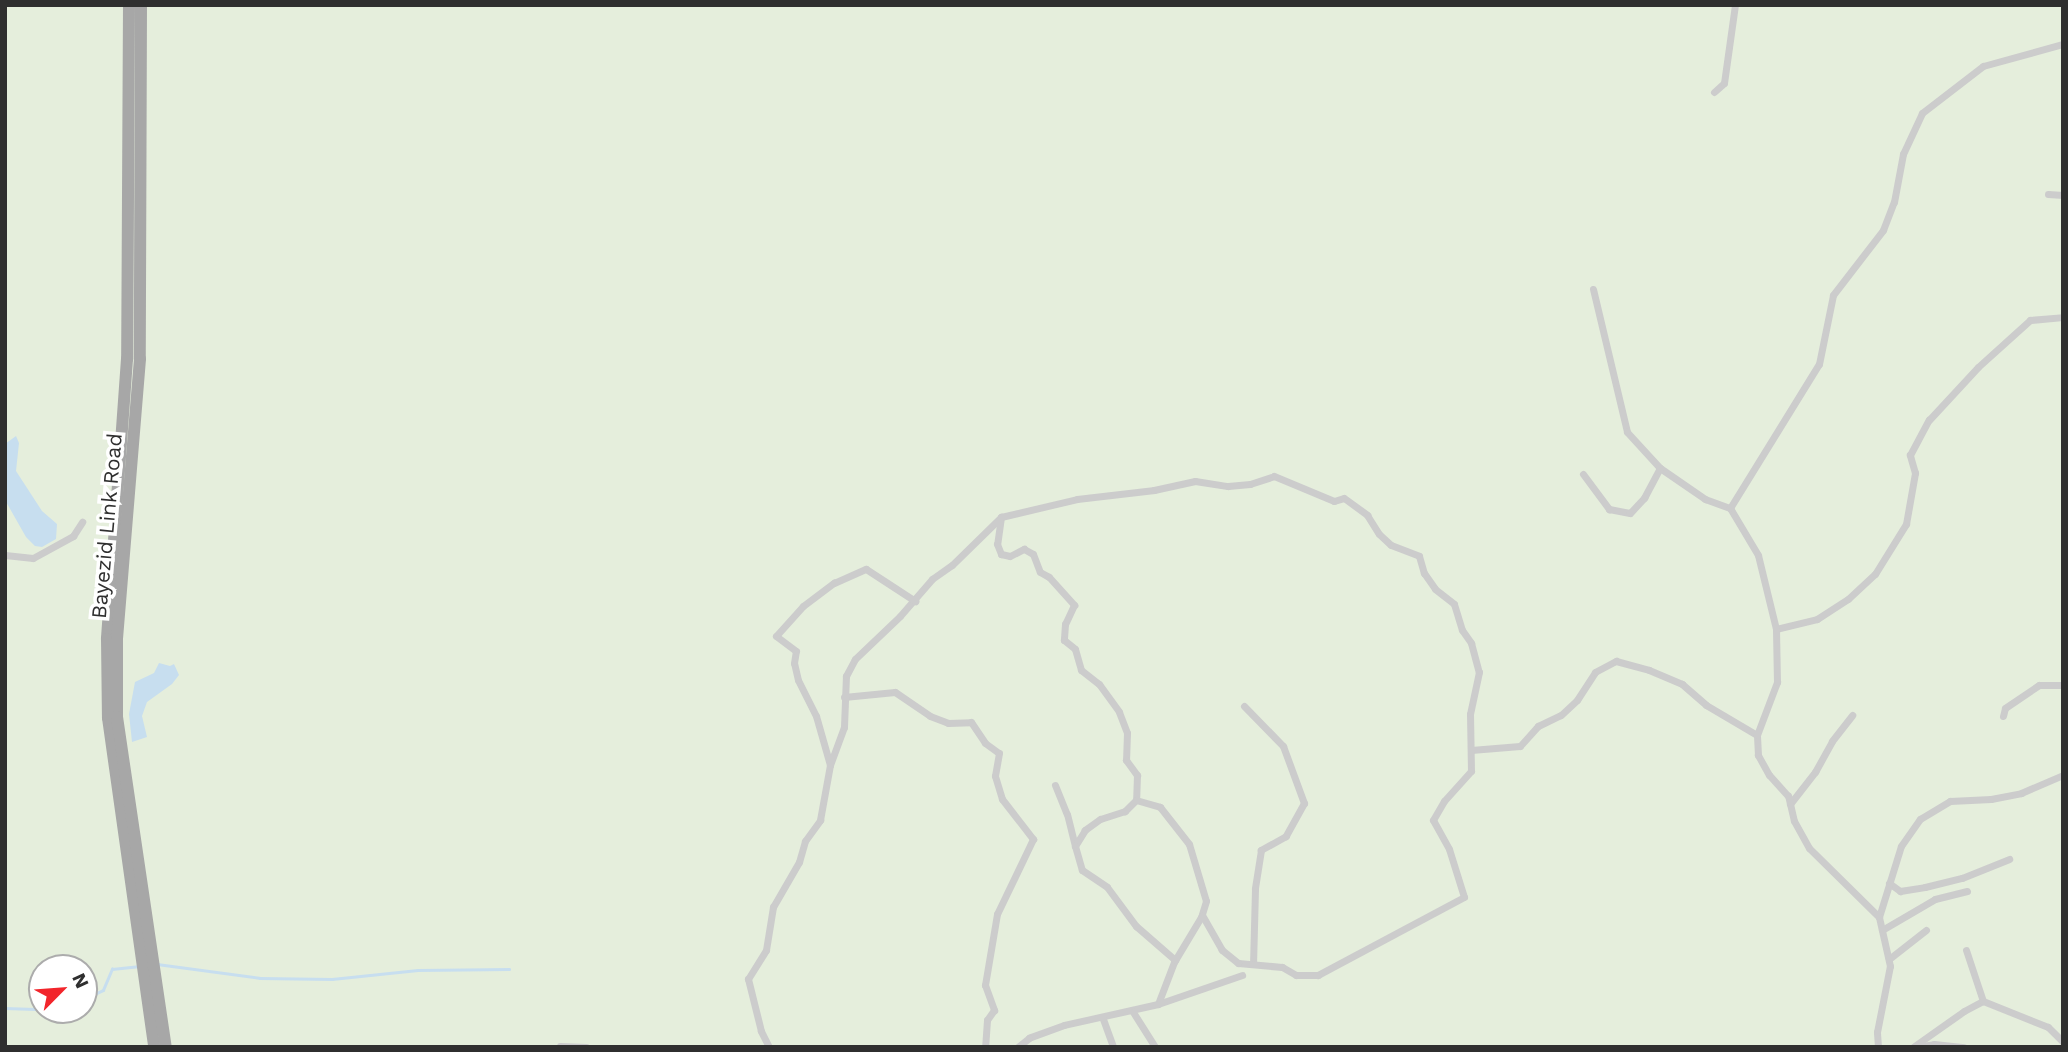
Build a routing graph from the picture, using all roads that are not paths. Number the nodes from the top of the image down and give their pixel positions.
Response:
1 (129, 5) edge
2 (141, 5) edge
3 (1735, 5) edge
4 (2063, 44) edge
5 (1714, 92) dead end
6 (2048, 194) dead end
7 (2063, 195) edge
8 (1593, 289) dead end
9 (2063, 317) edge
10 (133, 359) junction
11 (1660, 468) junction
12 (1583, 474) dead end
13 (1730, 508) junction
14 (1001, 517) junction
15 (82, 522) dead end
16 (5, 555) edge
17 (915, 601) junction
18 (1776, 629) junction
19 (2063, 685) edge
20 (844, 697) junction
21 (1244, 706) dead end
22 (1852, 715) dead end
23 (2003, 716) dead end
24 (1757, 735) junction
25 (1471, 750) junction
26 (830, 765) junction
27 (2063, 775) edge
28 (1055, 785) dead end
29 (1136, 800) junction
30 (1790, 804) junction
31 (1075, 846) junction
32 (2009, 859) dead end
33 (1889, 883) junction
34 (1967, 891) dead end
35 (1202, 915) junction
36 (1879, 916) junction
37 (1882, 930) junction
38 (1926, 930) dead end
39 (1966, 950) dead end
40 (1175, 960) junction
41 (1889, 960) junction
42 (1253, 963) junction
43 (150, 972) junction
44 (1242, 975) dead end
45 (1983, 1001) junction
46 (1158, 1004) junction
47 (1133, 1012) junction
48 (1103, 1019) junction
49 (2063, 1042) edge
50 (560, 1046) edge
51 (153, 1047) edge
52 (166, 1047) edge
53 (586, 1047) edge
54 (769, 1047) edge
55 (985, 1047) edge
56 (1018, 1047) edge
57 (1113, 1047) edge
58 (1155, 1047) edge
59 (1878, 1047) edge
60 (1914, 1047) edge
61 (1964, 1047) edge

1 - 10 main road, Bayezid Link Road
2 - 10 main road, Bayezid Link Road
3 - 5 street
4 - 13 street
6 - 7 street
8 - 11 street
9 - 18 street
10 - 43 main road, Bayezid Link Road
11 - 12 street
11 - 13 street
13 - 18 street
14 - 17 street
14 - 25 street
14 - 29 street
15 - 16 street
17 - 20 street
17 - 26 street
18 - 24 street
19 - 23 street
20 - 26 street
20 - 55 street
21 - 42 street
22 - 30 street
24 - 25 street
24 - 30 street
25 - 42 street
26 - 54 street
27 - 33 street
28 - 31 street
29 - 31 street
29 - 35 street
30 - 36 street
31 - 40 street
32 - 33 street
33 - 36 street
34 - 37 street
35 - 40 street
35 - 42 street
36 - 37 street
37 - 41 street
38 - 41 street
39 - 45 street
40 - 46 street
41 - 59 street
43 - 51 main road, Bayezid Link Road
43 - 52 main road, Bayezid Link Road
44 - 46 street
45 - 49 street
45 - 60 street
46 - 47 street
47 - 48 street
47 - 58 street
48 - 56 street
48 - 57 street
50 - 53 street
60 - 61 street

